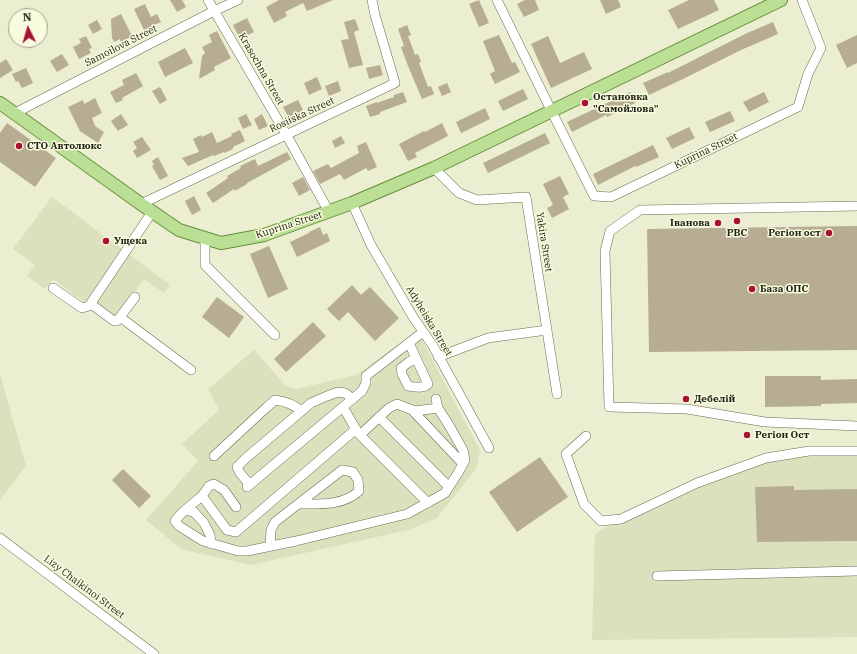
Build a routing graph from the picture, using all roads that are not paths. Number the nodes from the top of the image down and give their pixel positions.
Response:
1 (208, 0) edge
2 (238, 0) edge
3 (372, 0) edge
4 (497, 0) edge
5 (780, 0) edge
6 (802, 0) edge
7 (214, 11) junction
8 (0, 103) edge
9 (552, 112) junction
10 (15, 113) junction
11 (286, 134) junction
12 (434, 168) junction
13 (352, 203) junction
14 (141, 204) junction
15 (857, 206) edge
16 (152, 212) junction
17 (329, 212) junction
18 (205, 238) junction
19 (52, 288) dead end
20 (135, 297) dead end
21 (90, 304) junction
22 (120, 317) junction
23 (547, 330) junction
24 (423, 332) junction
25 (275, 335) dead end
26 (409, 343) junction
27 (438, 357) junction
28 (416, 358) dead end
29 (191, 370) dead end
30 (556, 394) dead end
31 (353, 398) junction
32 (343, 408) junction
33 (302, 411) junction
34 (413, 411) junction
35 (379, 417) junction
36 (857, 426) edge
37 (358, 432) junction
38 (586, 436) dead end
39 (489, 448) dead end
40 (857, 450) edge
41 (214, 456) dead end
42 (463, 464) junction
43 (449, 487) junction
44 (202, 496) junction
45 (428, 503) junction
46 (299, 504) junction
47 (236, 507) dead end
48 (185, 510) junction
49 (0, 538) edge
50 (211, 544) junction
51 (270, 546) junction
52 (857, 571) edge
53 (657, 576) dead end
54 (154, 654) edge

1 - 7 street, Krasochna Street
2 - 7 street, Samoilova Street
3 - 11 street, Rosiiska Street
4 - 9 street, Kuprina Street
5 - 9 main road, Kuprina Street
6 - 9 street, Kuprina Street
7 - 10 street, Samoilova Street
7 - 11 street, Krasochna Street
8 - 10 main road, Kuprina Street
9 - 12 main road, Kuprina Street
10 - 14 main road, Kuprina Street
11 - 14 street, Rosiiska Street
11 - 17 street, Krasochna Street
12 - 13 main road, Kuprina Street
12 - 23 street, Yakira Street
13 - 17 main road, Kuprina Street
13 - 24 street, Adyheiska Street
14 - 16 main road, Kuprina Street
15 - 36 street
16 - 18 main road, Kuprina Street
16 - 21 street
17 - 18 main road, Kuprina Street
18 - 25 street
19 - 21 street
20 - 22 street
21 - 22 street
22 - 29 street
23 - 27 street
23 - 30 street, Yakira Street
24 - 26 street
24 - 27 street, Adyheiska Street
26 - 28 street
26 - 31 street
27 - 39 street, Adyheiska Street
31 - 32 street
31 - 33 street
32 - 33 street
32 - 37 street
33 - 41 street
34 - 35 street
34 - 42 street
34 - 42 street
35 - 37 street
35 - 43 street
37 - 44 street
37 - 45 street
38 - 40 street
42 - 43 street
43 - 45 street
44 - 47 street
44 - 48 street
45 - 51 street
46 - 46 street
46 - 51 street
48 - 50 street
48 - 50 street
49 - 54 street, Lizy Chaikinoi Street
50 - 51 street
52 - 53 street

